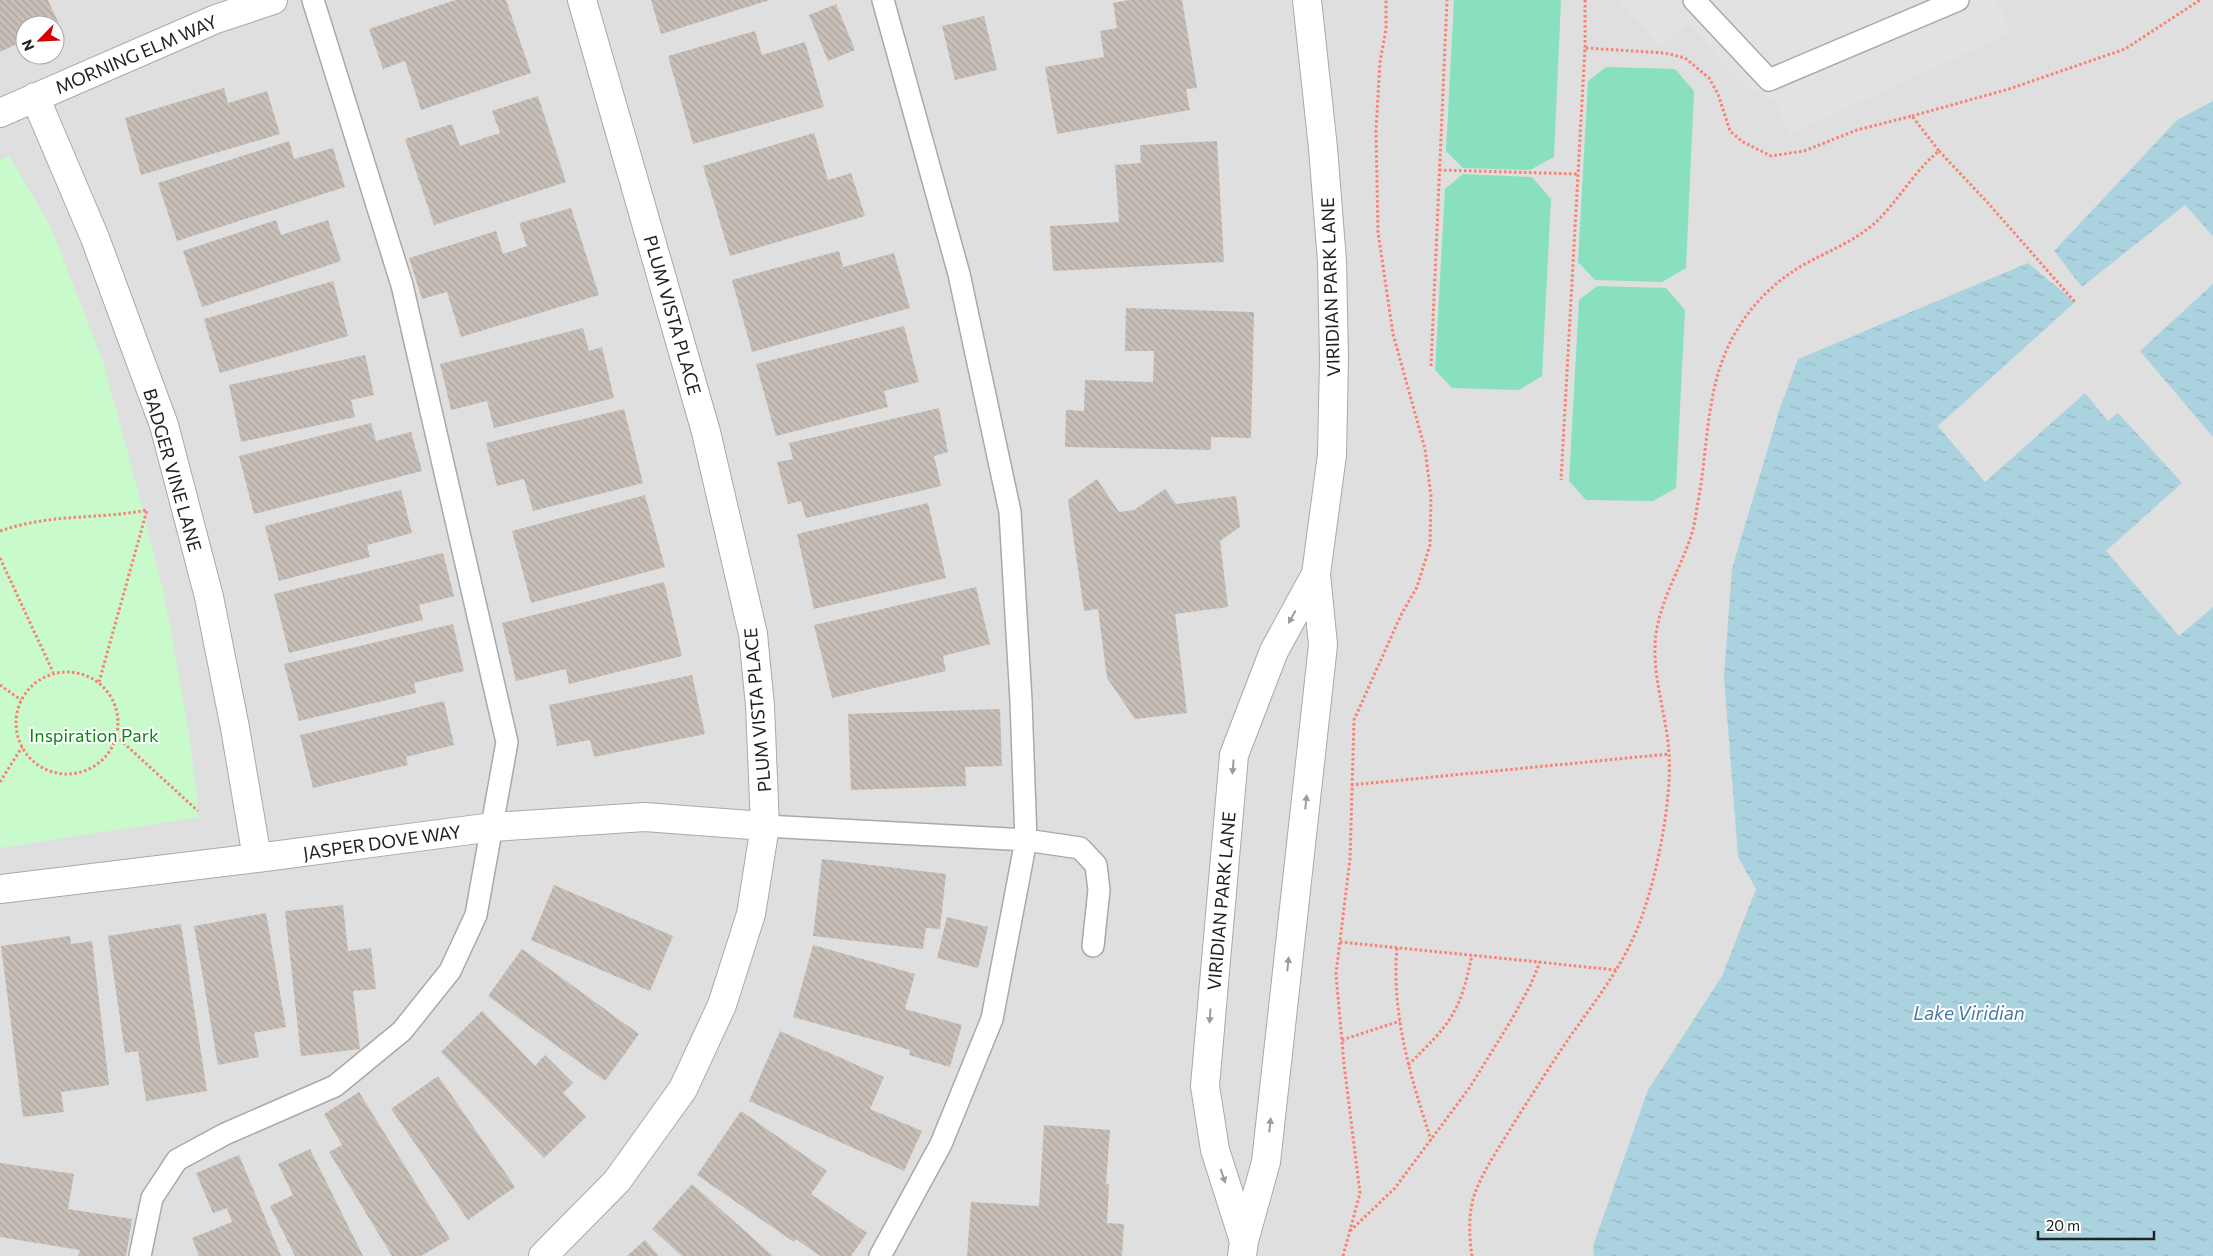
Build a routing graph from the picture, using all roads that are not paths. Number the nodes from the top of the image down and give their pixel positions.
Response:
1 (273, 0) edge
2 (313, 0) edge
3 (582, 0) edge
4 (883, 0) edge
5 (1306, 0) edge
6 (1694, 0) edge
7 (1958, 0) edge
8 (35, 97) junction
9 (0, 113) edge
10 (1316, 574) junction
11 (765, 826) junction
12 (493, 827) junction
13 (1026, 840) junction
14 (257, 858) junction
15 (0, 889) edge
16 (1093, 946) dead end
17 (1243, 1248) edge
18 (140, 1256) edge
19 (543, 1256) edge
20 (880, 1256) edge

1 - 8 street, MORNING ELM WAY
2 - 12 lane
3 - 11 street, PLUM VISTA PLACE
4 - 13 lane
5 - 10 street, VIRIDIAN PARK LANE
6 - 7 lane
8 - 9 street, MORNING ELM WAY
8 - 14 street, BADGER VINE LANE
17 -> 10 street, VIRIDIAN PARK LANE
10 -> 17 street, VIRIDIAN PARK LANE
11 - 12 street, JASPER DOVE WAY
11 - 13 lane
11 - 19 street, PLUM VISTA PLACE
12 - 14 street, JASPER DOVE WAY
12 - 18 lane
13 - 16 lane
13 - 20 lane
14 - 15 street, JASPER DOVE WAY

